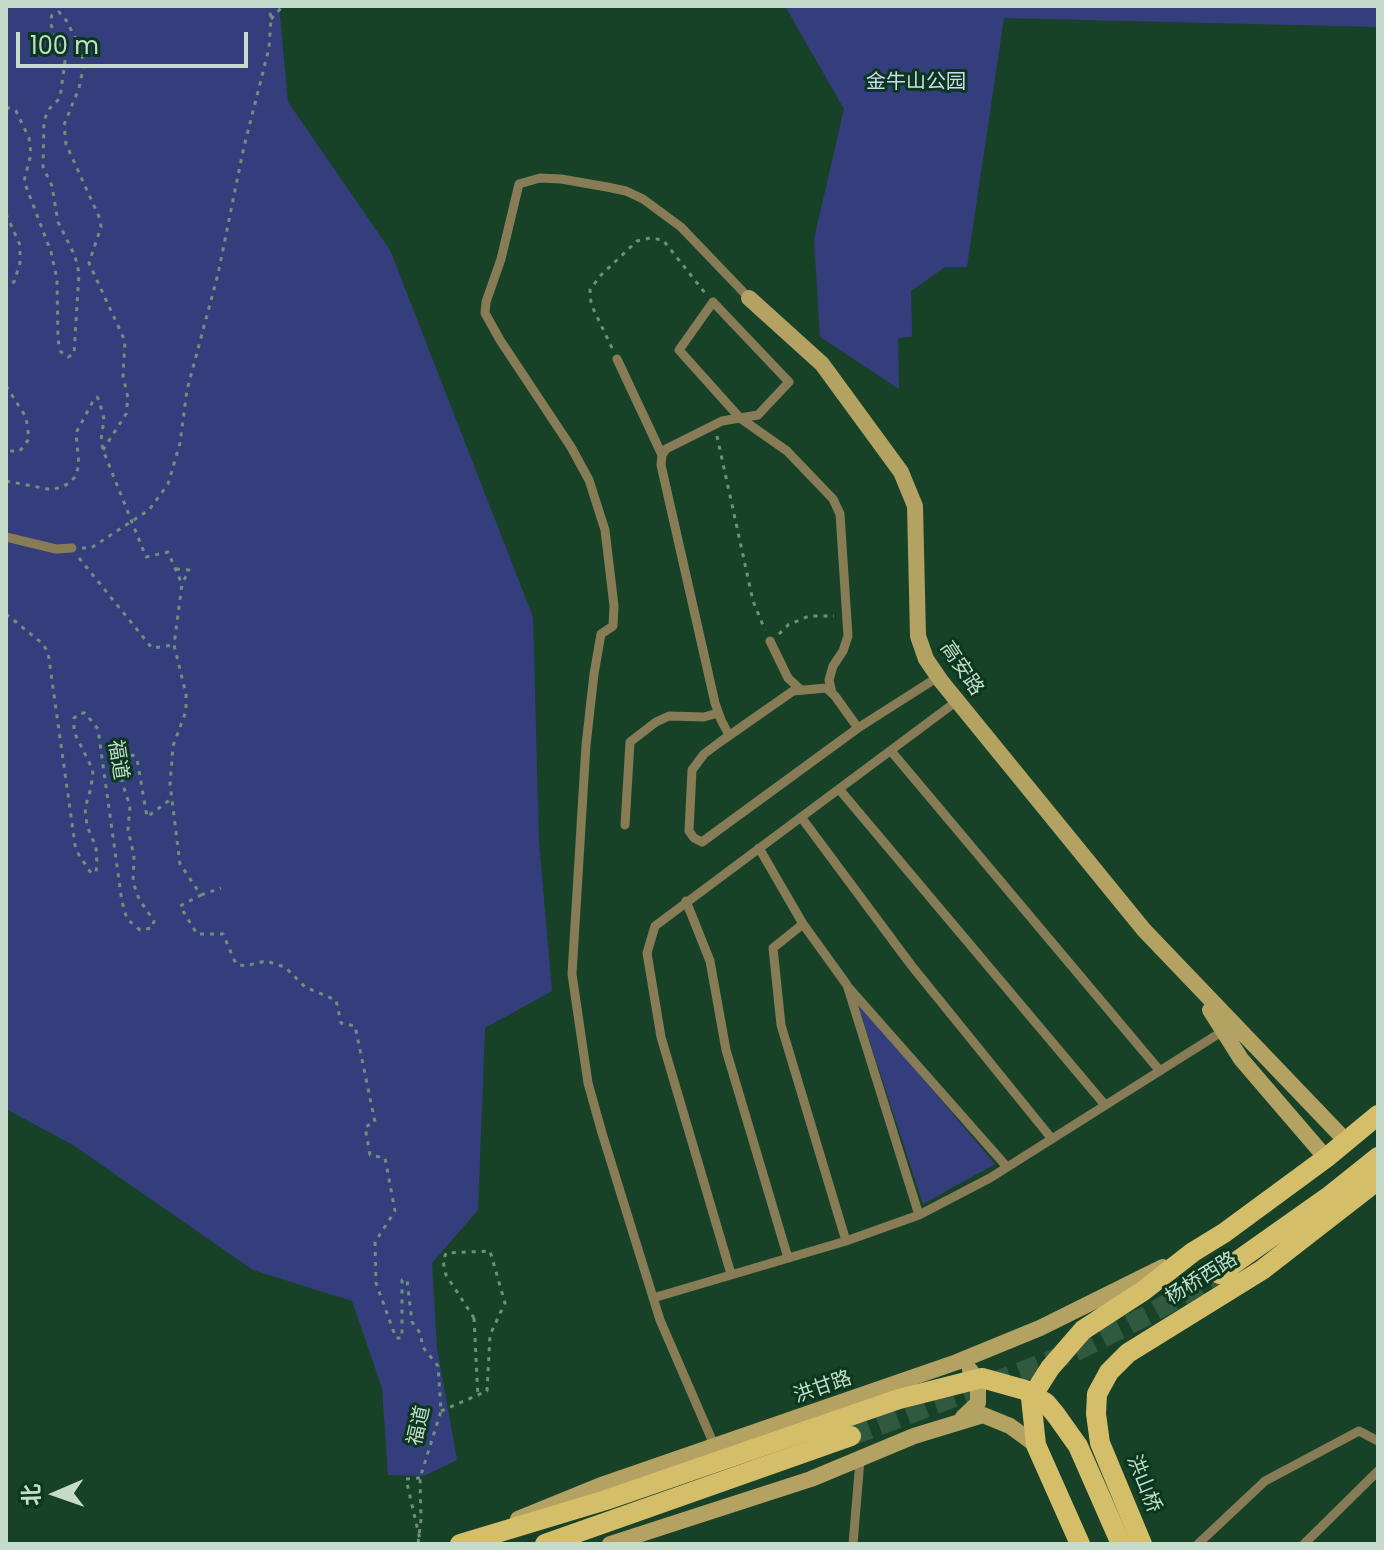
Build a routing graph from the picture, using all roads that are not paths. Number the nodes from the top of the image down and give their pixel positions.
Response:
1 (749, 298) joint
2 (617, 359) road end
3 (740, 418) junction
4 (662, 455) junction
5 (6, 537) edge
6 (72, 548) road end
7 (770, 641) road end
8 (938, 677) junction
9 (801, 690) junction
10 (832, 693) junction
11 (957, 701) junction
12 (718, 713) junction
13 (858, 728) junction
14 (729, 735) junction
15 (891, 751) junction
16 (839, 789) junction
17 (801, 817) junction
18 (625, 825) dead end
19 (759, 848) junction
20 (686, 901) junction
21 (803, 924) junction
22 (847, 985) junction
23 (1200, 991) junction
24 (1223, 1031) junction
25 (1160, 1071) junction
26 (1105, 1105) junction
27 (1378, 1115) edge
28 (1052, 1139) junction
29 (1347, 1142) junction
30 (1378, 1157) edge
31 (1326, 1158) junction
32 (1007, 1167) junction
33 (1378, 1180) edge
34 (919, 1215) junction
35 (846, 1241) junction
36 (1193, 1252) junction
37 (788, 1258) junction
38 (731, 1274) junction
39 (1219, 1274) tunnel mouth
40 (653, 1298) junction
41 (957, 1362) junction
42 (955, 1422) junction
43 (851, 1436) tunnel mouth
44 (1378, 1441) edge
45 (1100, 1443) joint
46 (1036, 1445) junction
47 (715, 1447) junction
48 (860, 1460) junction
49 (1378, 1471) edge
50 (619, 1543) edge
51 (460, 1544) edge
52 (545, 1544) edge
53 (853, 1544) edge
54 (1080, 1544) edge
55 (1121, 1544) edge
56 (1142, 1544) edge
57 (1198, 1544) edge
58 (1304, 1544) edge

1 - 8 main road, 高安路
1 - 40 lane
2 - 4 lane
3 - 3 lane
3 - 4 lane
3 - 10 lane
4 - 12 lane
5 - 6 lane
7 - 9 lane
8 - 11 main road, 高安路
8 - 13 lane
9 - 10 lane
9 - 14 lane
10 - 13 lane
11 - 15 lane
11 - 23 main road, 高安路
12 - 14 lane
12 - 18 lane
13 - 14 lane
15 - 16 lane
15 - 25 lane
16 - 17 lane
16 - 26 lane
17 - 19 lane
17 - 28 lane
19 - 20 lane
19 - 21 lane
20 - 37 lane
20 - 38 lane
21 - 22 lane
21 - 35 lane
22 - 32 lane
22 - 34 lane
23 - 24 main road, 高安路
23 - 29 main road, 高安路
24 - 25 lane
24 - 31 main road, 高安路
25 - 26 lane
26 - 28 lane
27 - 29 main road, 杨桥西路
28 - 32 lane
29 - 31 main road, 杨桥西路
30 - 39 main road
31 - 36 main road, 杨桥西路
32 - 34 lane
33 - 45 main road, 杨桥西路
34 - 35 lane
35 - 37 lane
36 - 41 main road, 洪甘路
36 - 46 main road, 杨桥西路
37 - 38 lane
38 - 40 lane
40 - 47 lane
41 - 42 main road
41 - 47 main road, 洪甘路
42 - 46 main road
42 - 48 main road
43 - 52 main road
44 - 57 lane
45 - 56 main road, 洪山桥
46 - 54 main road, 杨桥西路
47 - 51 main road, 洪甘路
48 - 50 main road
48 - 53 lane
49 - 58 lane
51 - 55 main road, bridge

